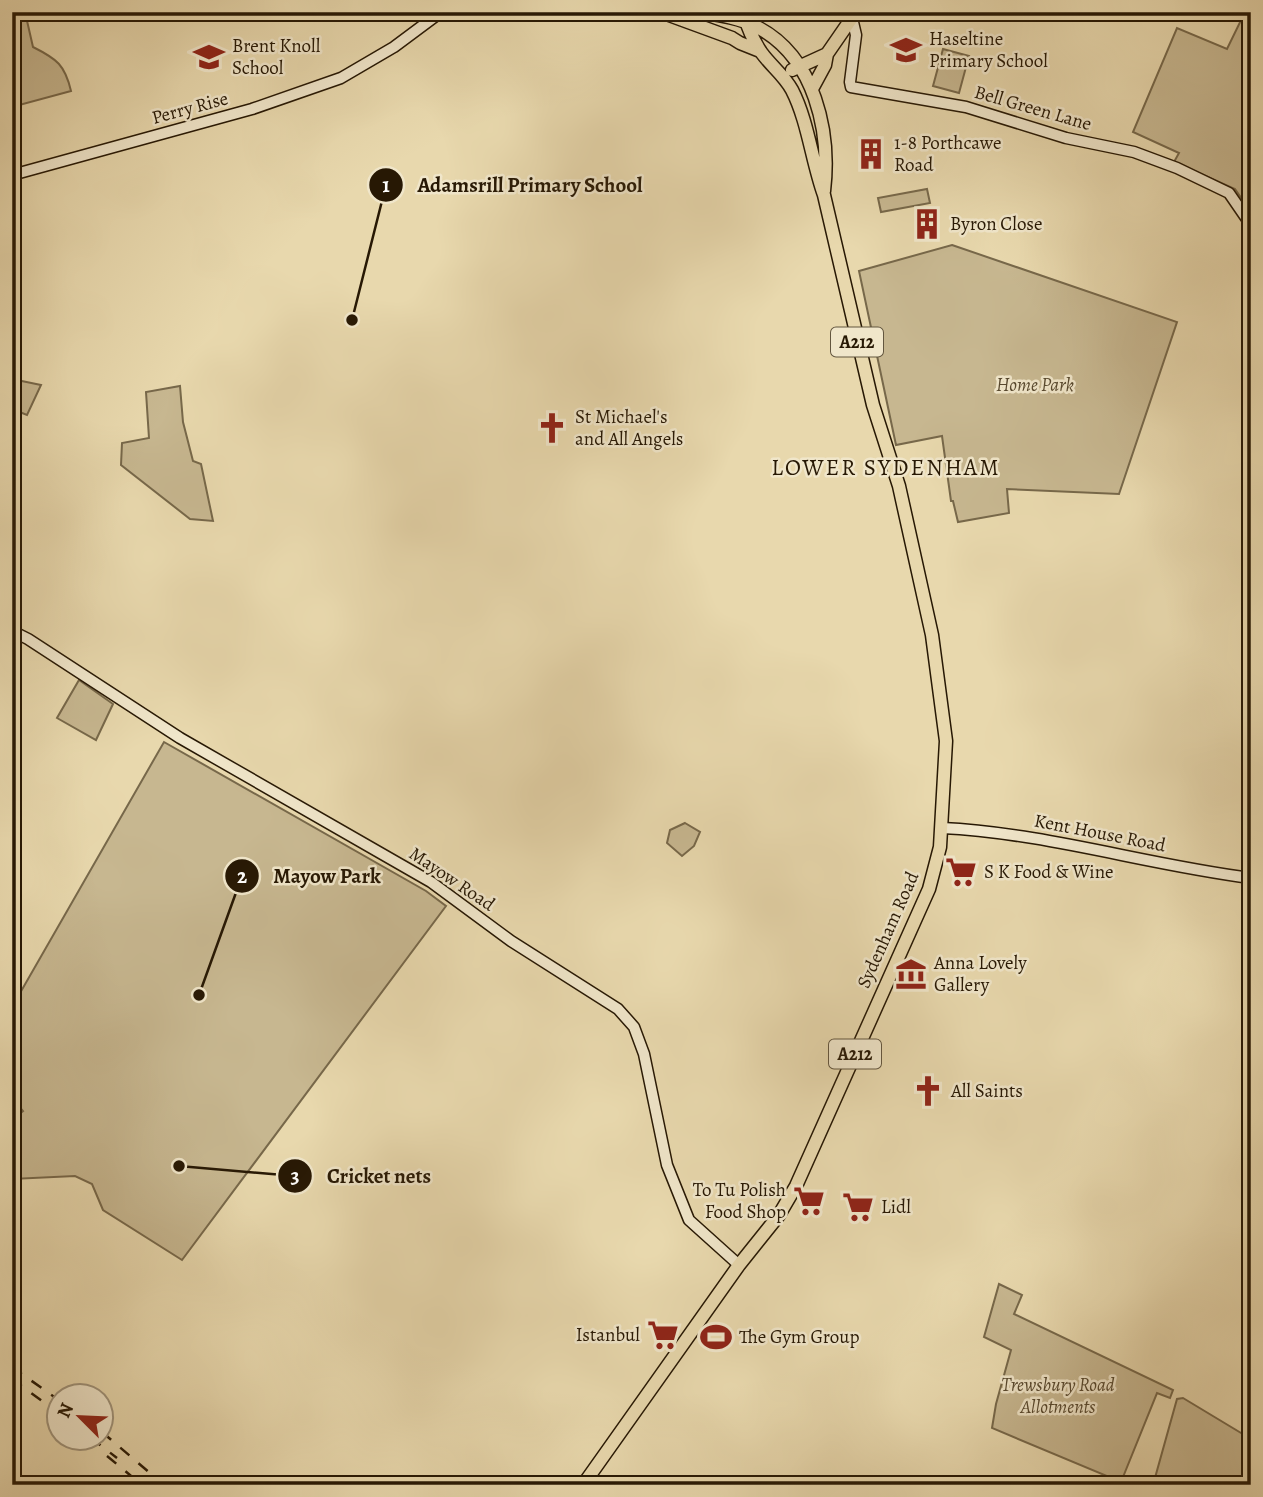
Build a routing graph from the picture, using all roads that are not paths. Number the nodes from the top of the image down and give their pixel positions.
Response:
1 (441, 12) edge
2 (661, 12) edge
3 (706, 13) edge
4 (854, 15) edge
5 (745, 17) edge
6 (760, 51) junction
7 (827, 54) junction
8 (799, 68) junction
9 (784, 77) junction
10 (812, 89) junction
11 (12, 176) edge
12 (824, 195) junction
13 (1251, 225) edge
14 (12, 631) edge
15 (942, 828) junction
16 (1251, 878) edge
17 (739, 1265) junction
18 (583, 1485) edge

1 - 11 street, Perry Rise
2 - 6 main road, A212
3 - 5 main road, Sydenham Road / A212
4 - 7 main road
4 - 13 street, Bell Green Lane
5 - 6 main road
5 - 8 main road, Sydenham Road / A212
6 - 9 main road, A212
7 - 8 main road
7 - 10 main road
8 - 9 main road
8 - 10 main road, Sydenham Road / A212
9 - 12 main road, Sydenham Road / A212
10 - 12 main road, Sydenham Road / A212
12 - 15 main road, Sydenham Road / A212
14 - 17 street, Mayow Road
15 - 16 street, Kent House Road
15 - 17 main road, Sydenham Road / A212
17 - 18 main road, Sydenham Road / A212

